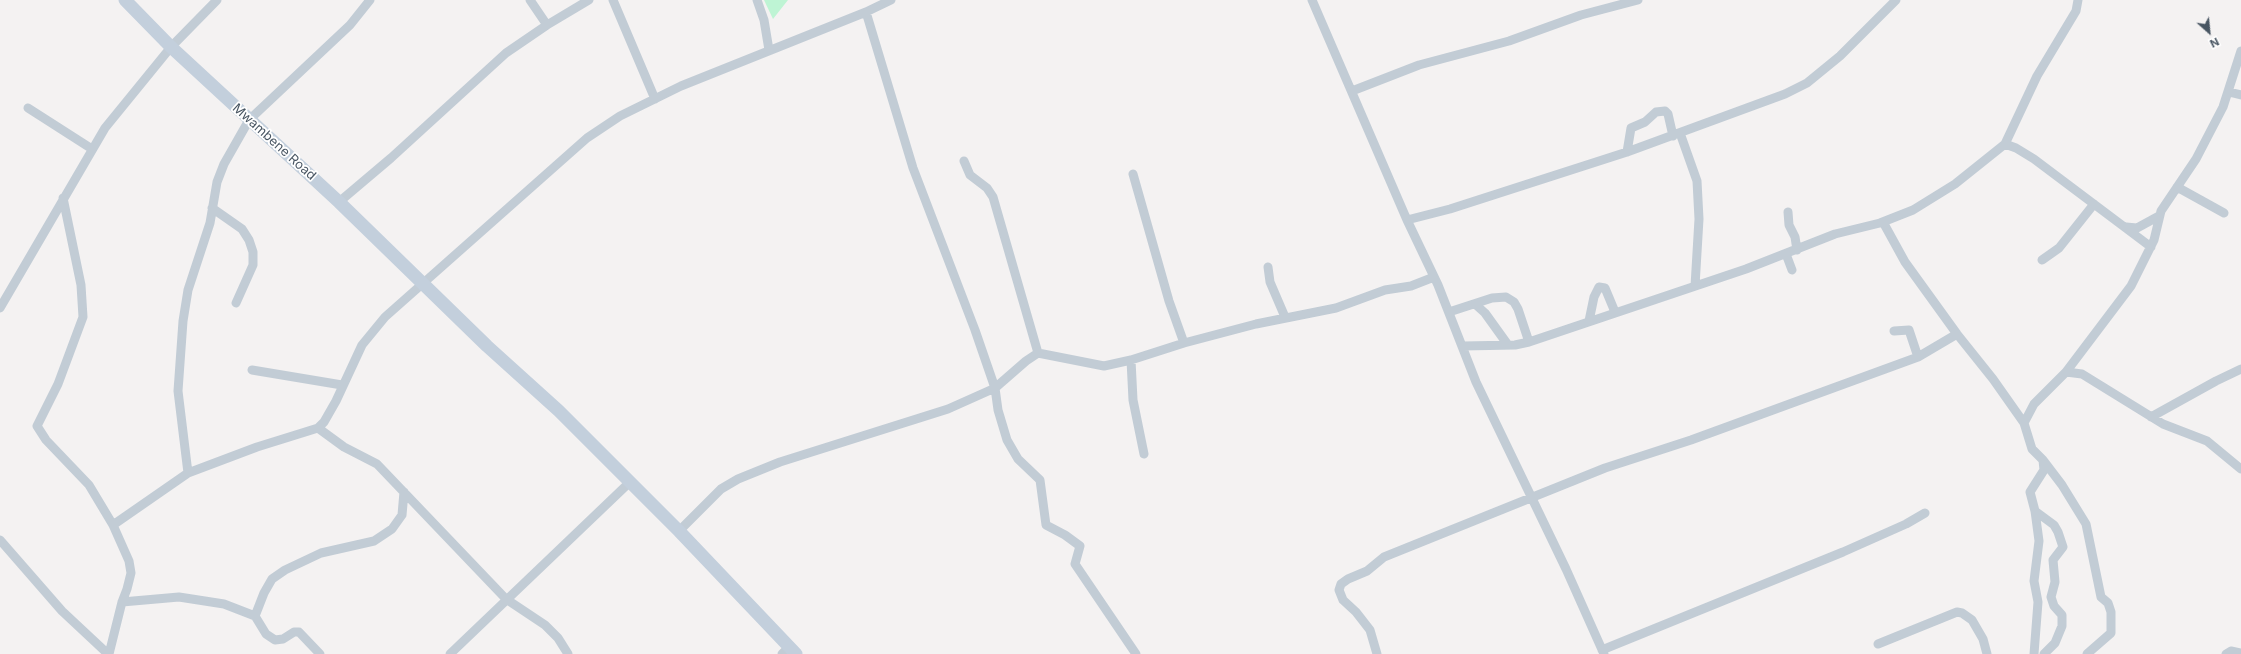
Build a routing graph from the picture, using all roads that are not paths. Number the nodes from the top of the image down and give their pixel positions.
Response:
1 (125, 0) edge
2 (217, 0) edge
3 (370, 0) edge
4 (530, 0) edge
5 (589, 0) edge
6 (613, 0) edge
7 (757, 0) edge
8 (891, 0) edge
9 (1312, 0) edge
10 (1638, 0) edge
11 (1896, 0) edge
12 (2078, 0) edge
13 (866, 12) junction
14 (547, 25) junction
15 (171, 47) junction
16 (769, 50) junction
17 (2241, 51) edge
18 (1352, 91) junction
19 (2229, 92) junction
20 (2241, 95) edge
21 (655, 99) junction
22 (28, 108) dead end
23 (249, 120) junction
24 (1676, 134) junction
25 (2005, 144) junction
26 (92, 149) junction
27 (1627, 152) junction
28 (964, 161) dead end
29 (1133, 174) dead end
30 (2177, 187) junction
31 (63, 198) junction
32 (340, 202) junction
33 (2094, 204) junction
34 (212, 208) junction
35 (1788, 212) dead end
36 (2224, 213) dead end
37 (2159, 216) junction
38 (1407, 220) junction
39 (1883, 222) junction
40 (2126, 227) junction
41 (2151, 247) junction
42 (1797, 250) junction
43 (1786, 254) junction
44 (2042, 260) dead end
45 (1268, 267) dead end
46 (1792, 270) dead end
47 (1434, 277) junction
48 (424, 284) junction
49 (1695, 286) junction
50 (236, 303) dead end
51 (1475, 304) junction
52 (0, 308) edge
53 (1449, 312) junction
54 (1614, 312) junction
55 (1285, 318) junction
56 (1589, 321) junction
57 (1894, 331) dead end
58 (1957, 334) junction
59 (1529, 342) junction
60 (1184, 343) junction
61 (1508, 345) junction
62 (1463, 346) junction
63 (1038, 353) junction
64 (1918, 357) junction
65 (1131, 360) junction
66 (2241, 369) edge
67 (252, 370) dead end
68 (2066, 372) junction
69 (342, 385) junction
70 (995, 388) junction
71 (2151, 417) junction
72 (2024, 423) junction
73 (318, 428) junction
74 (1144, 454) dead end
75 (2043, 460) junction
76 (2241, 469) edge
77 (188, 473) junction
78 (631, 482) junction
79 (404, 492) junction
80 (1531, 496) junction
81 (2035, 511) junction
82 (1925, 513) dead end
83 (113, 525) junction
84 (679, 531) junction
85 (0, 540) edge
86 (506, 599) junction
87 (122, 602) junction
88 (255, 616) junction
89 (1878, 644) dead end
90 (789, 652) edge
91 (1603, 652) edge
92 (2241, 653) edge
93 (109, 654) edge
94 (320, 654) edge
95 (450, 654) edge
96 (568, 654) edge
97 (1136, 654) edge
98 (1377, 654) edge
99 (1987, 654) edge
100 (2034, 654) edge
101 (2044, 654) edge
102 (2087, 654) edge
103 (2226, 654) edge

1 - 15 street, Mwambene Road
2 - 15 street
3 - 23 street
4 - 14 street
5 - 14 street
6 - 21 street
7 - 16 street
8 - 13 street
9 - 18 street
10 - 18 street
11 - 24 street
12 - 25 street
13 - 16 street
13 - 70 street
14 - 32 street
15 - 23 street, Mwambene Road
15 - 26 street
16 - 21 street
17 - 19 street
18 - 38 street
19 - 20 street
19 - 30 street
21 - 48 street
22 - 26 street
23 - 32 street, Mwambene Road
23 - 34 street
24 - 27 street
24 - 27 street
24 - 49 street
25 - 33 street
25 - 39 street
26 - 31 street
27 - 38 street
28 - 63 street
29 - 60 street
30 - 36 street
30 - 37 street
31 - 52 street
31 - 83 street
32 - 48 street, Mwambene Road
33 - 40 street
33 - 44 street
34 - 50 street
34 - 77 street
35 - 42 street
37 - 40 street
37 - 41 street
38 - 47 street
39 - 42 street
39 - 58 street
40 - 41 street
41 - 68 street
42 - 43 street
43 - 46 street
43 - 49 street
45 - 55 street
47 - 53 street
47 - 55 street
48 - 69 street
48 - 78 street, Mwambene Road
49 - 54 street
51 - 53 street
51 - 59 street
51 - 61 street
53 - 62 street
54 - 56 street
54 - 56 street
55 - 60 street
56 - 59 street
57 - 64 street
58 - 64 street
58 - 72 street
59 - 61 street
60 - 65 street
61 - 62 street
62 - 80 street
63 - 65 street
63 - 70 street
64 - 80 street
65 - 74 street
66 - 71 street
67 - 69 street
68 - 71 street
68 - 72 street
69 - 73 street
70 - 84 street
70 - 97 street
71 - 76 street
72 - 75 street
73 - 77 street
73 - 79 street
75 - 81 street
75 - 102 street
77 - 83 street
78 - 84 street, Mwambene Road
78 - 86 street
79 - 86 street
79 - 88 street
80 - 91 street
80 - 98 street
81 - 100 street
81 - 101 street
82 - 91 street
83 - 87 street
84 - 90 street, Mwambene Road
85 - 93 street
86 - 95 street
86 - 96 street
87 - 88 street
87 - 93 street
88 - 94 street
89 - 99 street
92 - 103 street

